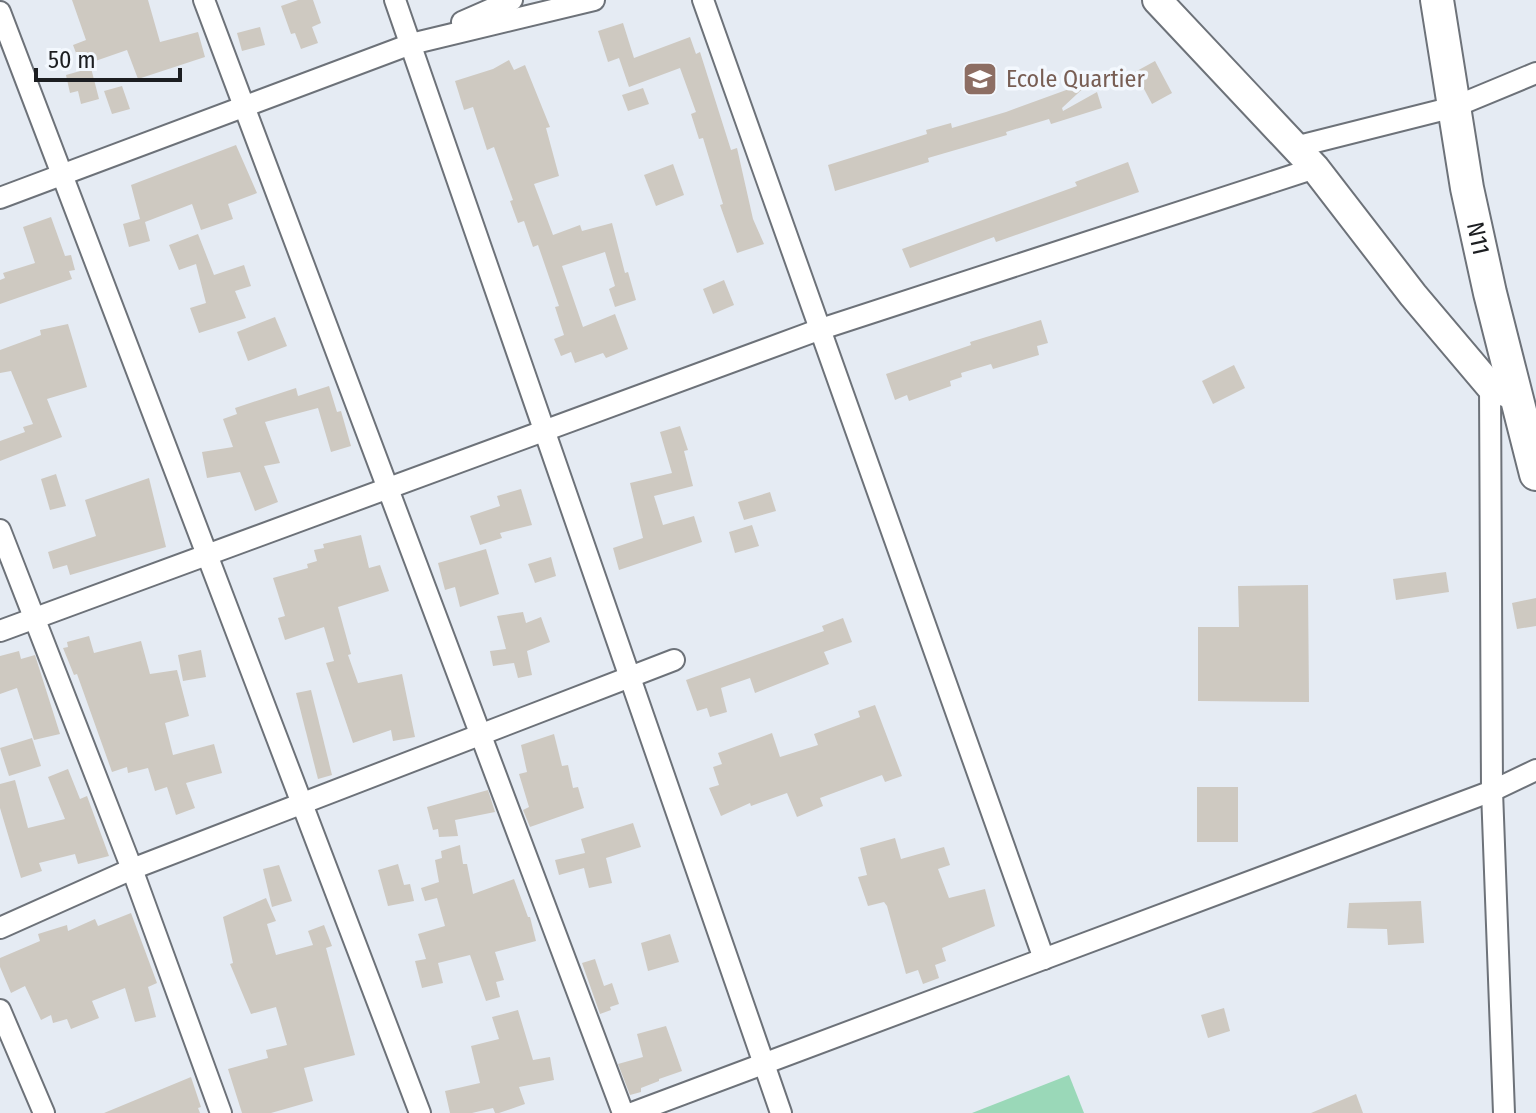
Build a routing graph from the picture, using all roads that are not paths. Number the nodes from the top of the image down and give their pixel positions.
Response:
1 (204, 0) edge
2 (395, 0) edge
3 (512, 0) edge
4 (594, 0) edge
5 (703, 0) edge
6 (1157, 0) edge
7 (1437, 0) edge
8 (0, 12) edge
9 (411, 44) junction
10 (1536, 73) edge
11 (244, 106) junction
12 (1454, 107) junction
13 (1305, 158) junction
14 (62, 174) junction
15 (0, 198) edge
16 (818, 330) junction
17 (1503, 391) junction
18 (545, 431) junction
19 (1536, 474) edge
20 (388, 488) junction
21 (0, 530) edge
22 (207, 555) junction
23 (34, 619) junction
24 (0, 631) edge
25 (674, 660) dead end
26 (629, 676) junction
27 (481, 735) junction
28 (1536, 770) edge
29 (1492, 791) junction
30 (302, 804) junction
31 (132, 869) junction
32 (0, 928) edge
33 (1044, 959) junction
34 (0, 1010) edge
35 (764, 1064) junction
36 (44, 1113) edge
37 (221, 1113) edge
38 (420, 1113) edge
39 (623, 1113) edge
40 (632, 1113) edge
41 (781, 1113) edge
42 (1504, 1113) edge

1 - 11 street
2 - 9 street
3 - 9 street
4 - 9 street
5 - 16 street
6 - 13 main road
7 - 12 main road, N11
8 - 14 street
9 - 11 street
9 - 18 street
10 - 12 street
11 - 14 street
11 - 20 street
12 - 13 street
12 - 17 main road, N11
13 - 16 street
13 - 17 main road
14 - 15 street
14 - 22 street
16 - 18 street
16 - 33 street
17 - 19 main road, N11
17 - 29 street
18 - 20 street
18 - 26 street
20 - 22 street
20 - 27 street
21 - 23 street
22 - 23 street
22 - 30 street
23 - 24 street
23 - 31 street
25 - 26 street
26 - 27 street
26 - 35 street
27 - 30 street
27 - 39 street
28 - 29 street
29 - 33 street
29 - 42 street
30 - 31 street
30 - 38 street
31 - 32 street
31 - 37 street
33 - 35 street
34 - 36 street
35 - 40 street
35 - 41 street

